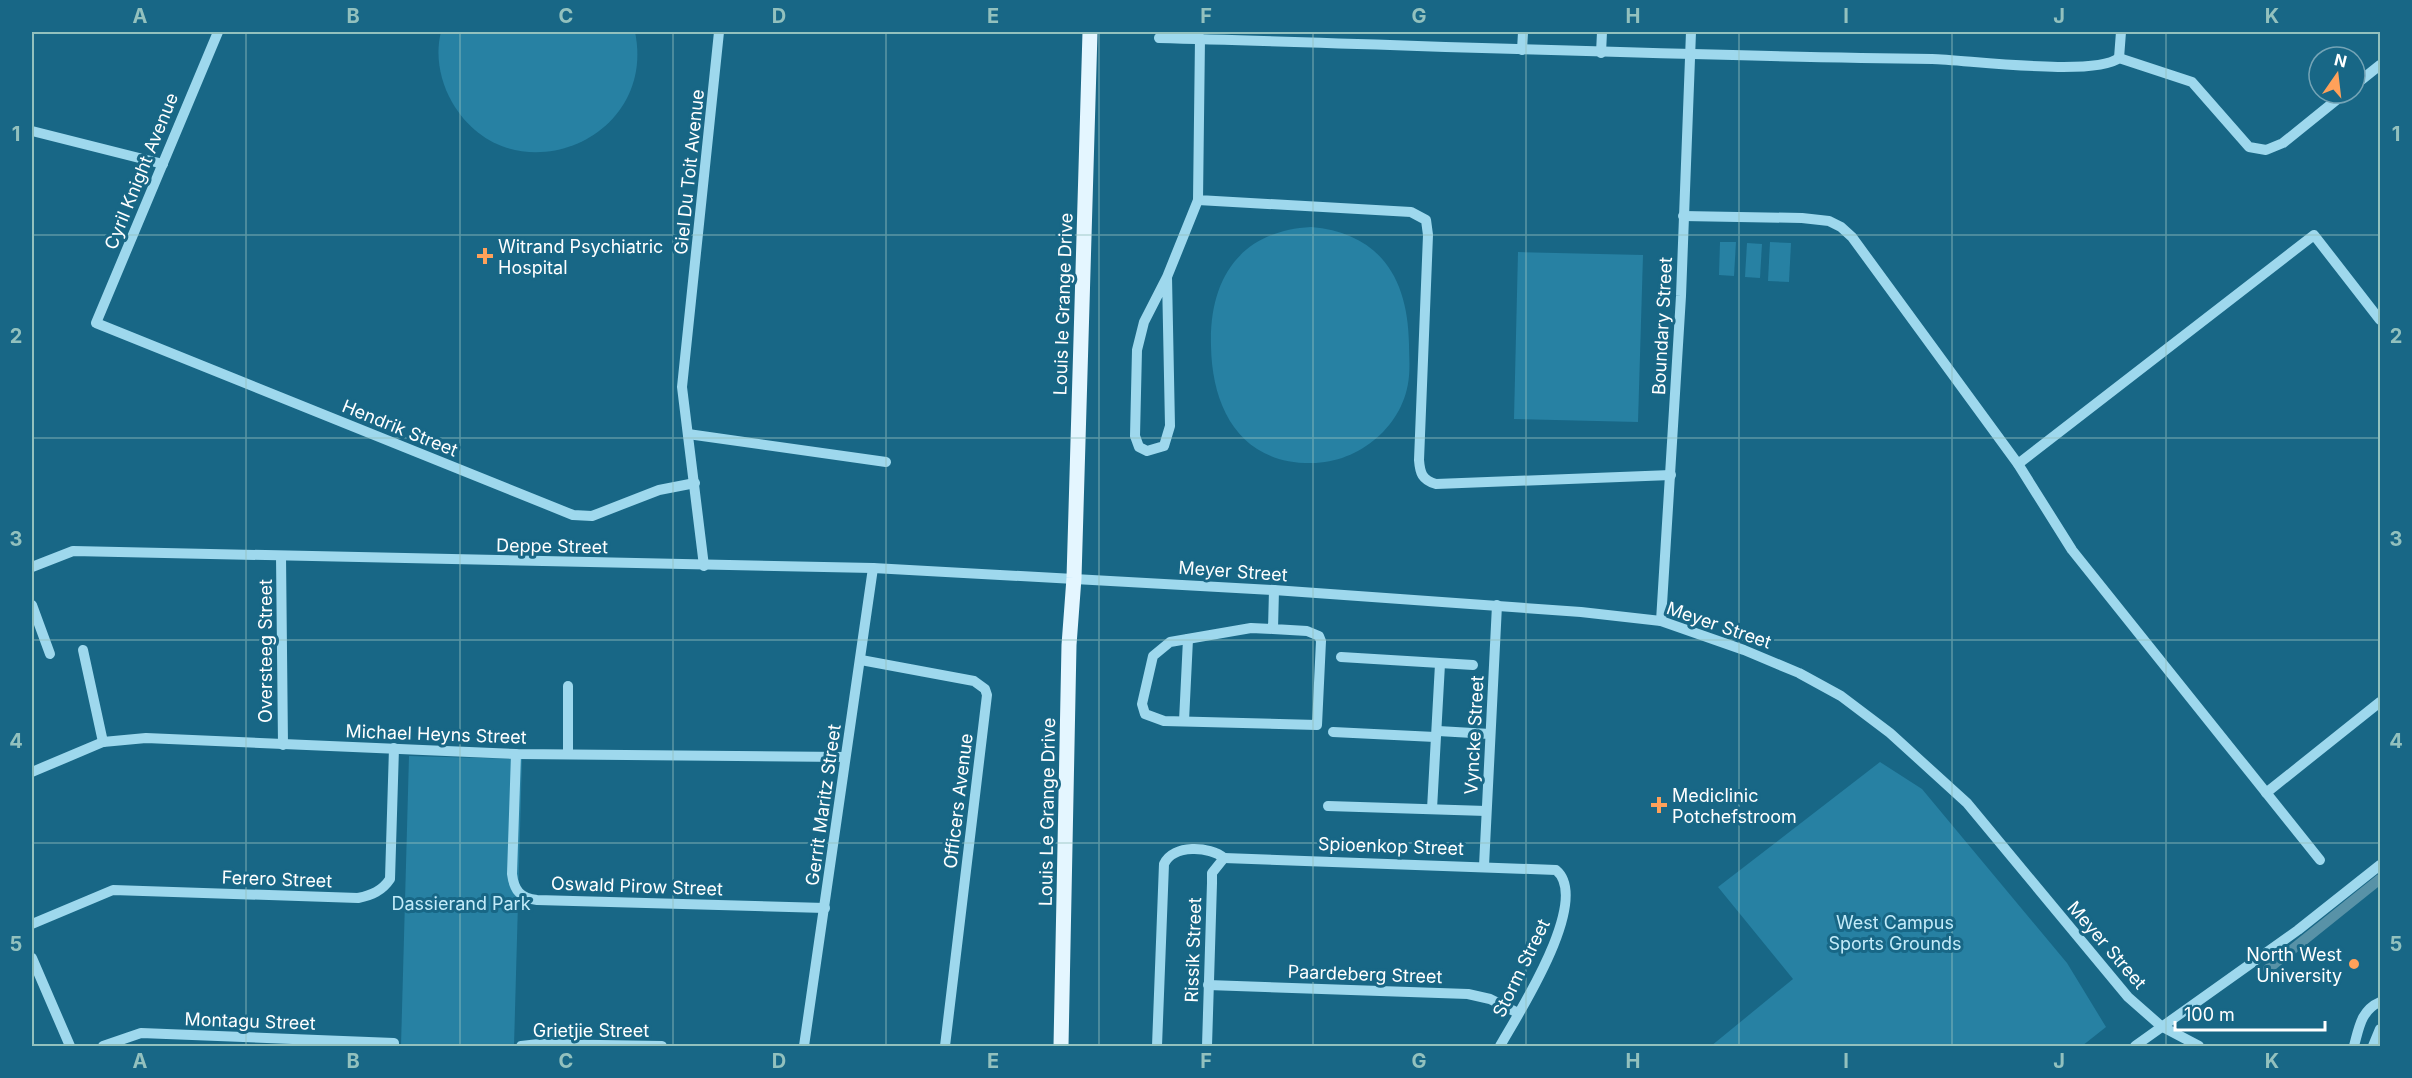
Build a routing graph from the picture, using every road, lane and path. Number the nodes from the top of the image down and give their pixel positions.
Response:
1 (218, 32) edge
2 (719, 32) edge
3 (1090, 32) edge
4 (1522, 32) edge
5 (1602, 32) edge
6 (1690, 32) edge
7 (2121, 32) edge
8 (1159, 38) dead end
9 (1200, 38) junction
10 (1522, 50) junction
11 (1601, 53) junction
12 (1688, 56) junction
13 (2118, 58) junction
14 (2380, 65) edge
15 (2367, 75) edge
16 (2330, 105) edge
17 (32, 131) edge
18 (163, 164) junction
19 (1198, 201) junction
20 (1683, 216) junction
21 (1167, 277) junction
22 (2380, 320) edge
23 (96, 323) joint
24 (688, 434) junction
25 (886, 462) dead end
26 (2018, 464) junction
27 (1671, 475) junction
28 (695, 483) junction
29 (281, 556) junction
30 (704, 566) junction
31 (32, 567) edge
32 (873, 567) junction
33 (1074, 578) junction
34 (1274, 590) junction
35 (32, 605) edge
36 (1497, 605) junction
37 (1661, 621) junction
38 (1273, 629) junction
39 (1188, 639) junction
40 (83, 650) dead end
41 (50, 654) dead end
42 (1341, 657) dead end
43 (861, 660) junction
44 (1440, 664) junction
45 (1473, 665) dead end
46 (568, 686) dead end
47 (2380, 702) edge
48 (1184, 721) junction
49 (1333, 732) dead end
50 (1436, 734) junction
51 (1490, 734) junction
52 (103, 742) junction
53 (283, 745) junction
54 (394, 748) junction
55 (516, 754) junction
56 (568, 754) junction
57 (845, 757) junction
58 (32, 772) edge
59 (2266, 793) junction
60 (1328, 806) dead end
61 (1432, 809) junction
62 (1486, 811) junction
63 (1224, 858) junction
64 (2320, 860) dead end
65 (2380, 865) edge
66 (1484, 866) junction
67 (1556, 870) joint
68 (825, 908) junction
69 (32, 924) edge
70 (32, 958) edge
71 (1208, 985) junction
72 (2380, 1002) edge
73 (1518, 1013) junction
74 (2161, 1026) junction
75 (2380, 1029) edge
76 (70, 1047) edge
77 (103, 1047) edge
78 (394, 1047) edge
79 (521, 1047) edge
80 (662, 1047) edge
81 (804, 1047) edge
82 (945, 1047) edge
83 (1061, 1047) edge
84 (1157, 1047) edge
85 (1208, 1047) edge
86 (1500, 1047) edge
87 (2135, 1047) edge
88 (2199, 1047) edge
89 (2354, 1047) edge
90 (2373, 1047) edge

1 - 18 street, Cyril Knight Avenue
2 - 24 street, Giel Du Toit Avenue
3 - 33 main road, Louis le Grange Drive
4 - 10 street
5 - 11 street
6 - 12 street, Boundary Street
7 - 13 street
8 - 9 street
9 - 10 street
9 - 19 street
10 - 11 street
11 - 12 street
12 - 13 street
12 - 20 street, Boundary Street
13 - 16 street
14 - 15 street
17 - 18 street
18 - 23 street, Cyril Knight Avenue
19 - 21 street
19 - 27 street
20 - 26 street
20 - 27 street, Boundary Street
21 - 21 street
22 - 26 street
23 - 28 street, Hendrik Street
24 - 25 street
24 - 28 street, Giel Du Toit Avenue
26 - 59 street
27 - 37 street, Boundary Street
28 - 30 street, Giel Du Toit Avenue
29 - 30 street, Deppe Street
29 - 31 street, Deppe Street
29 - 53 street, Oversteeg Street
30 - 32 street, Deppe Street
32 - 33 street, Deppe Street
32 - 43 street, Gerrit Maritz Street
33 - 34 street, Meyer Street
33 - 83 main road, Louis Le Grange Drive
34 - 36 street, Meyer Street
34 - 38 street
35 - 41 street
36 - 37 street, Meyer Street
36 - 51 street, Vyncke Street
37 - 74 street, Meyer Street
38 - 39 street
38 - 48 street
39 - 48 street
39 - 48 street
40 - 52 street
42 - 44 street
43 - 57 street, Gerrit Maritz Street
43 - 82 street, Officers Avenue
44 - 45 street
44 - 50 street
46 - 56 street
47 - 59 street
49 - 50 street
50 - 51 street
50 - 61 street
51 - 62 street, Vyncke Street
52 - 53 street, Michael Heyns Street
52 - 58 street, Michael Heyns Street
53 - 54 street, Michael Heyns Street
54 - 55 street, Michael Heyns Street
54 - 69 street, Ferero Street
55 - 56 street, Michael Heyns Street
55 - 68 street, Oswald Pirow Street
56 - 57 street, Michael Heyns Street
57 - 68 street, Gerrit Maritz Street
59 - 64 street
60 - 61 street
61 - 62 street
62 - 66 street, Vyncke Street
63 - 66 street, Spioenkop Street
63 - 71 street, Rissik Street
63 - 84 street, Spioenkop Street
65 - 74 street
66 - 67 street, Spioenkop Street
67 - 73 street, Storm Street
68 - 81 street, Gerrit Maritz Street
70 - 76 street
71 - 73 street, Paardeberg Street
71 - 85 street, Rissik Street
72 - 89 street
73 - 86 street, Storm Street
74 - 87 street
74 - 88 street, Meyer Street
75 - 90 street
77 - 78 street, Montagu Street
79 - 80 street, Grietjie Street

